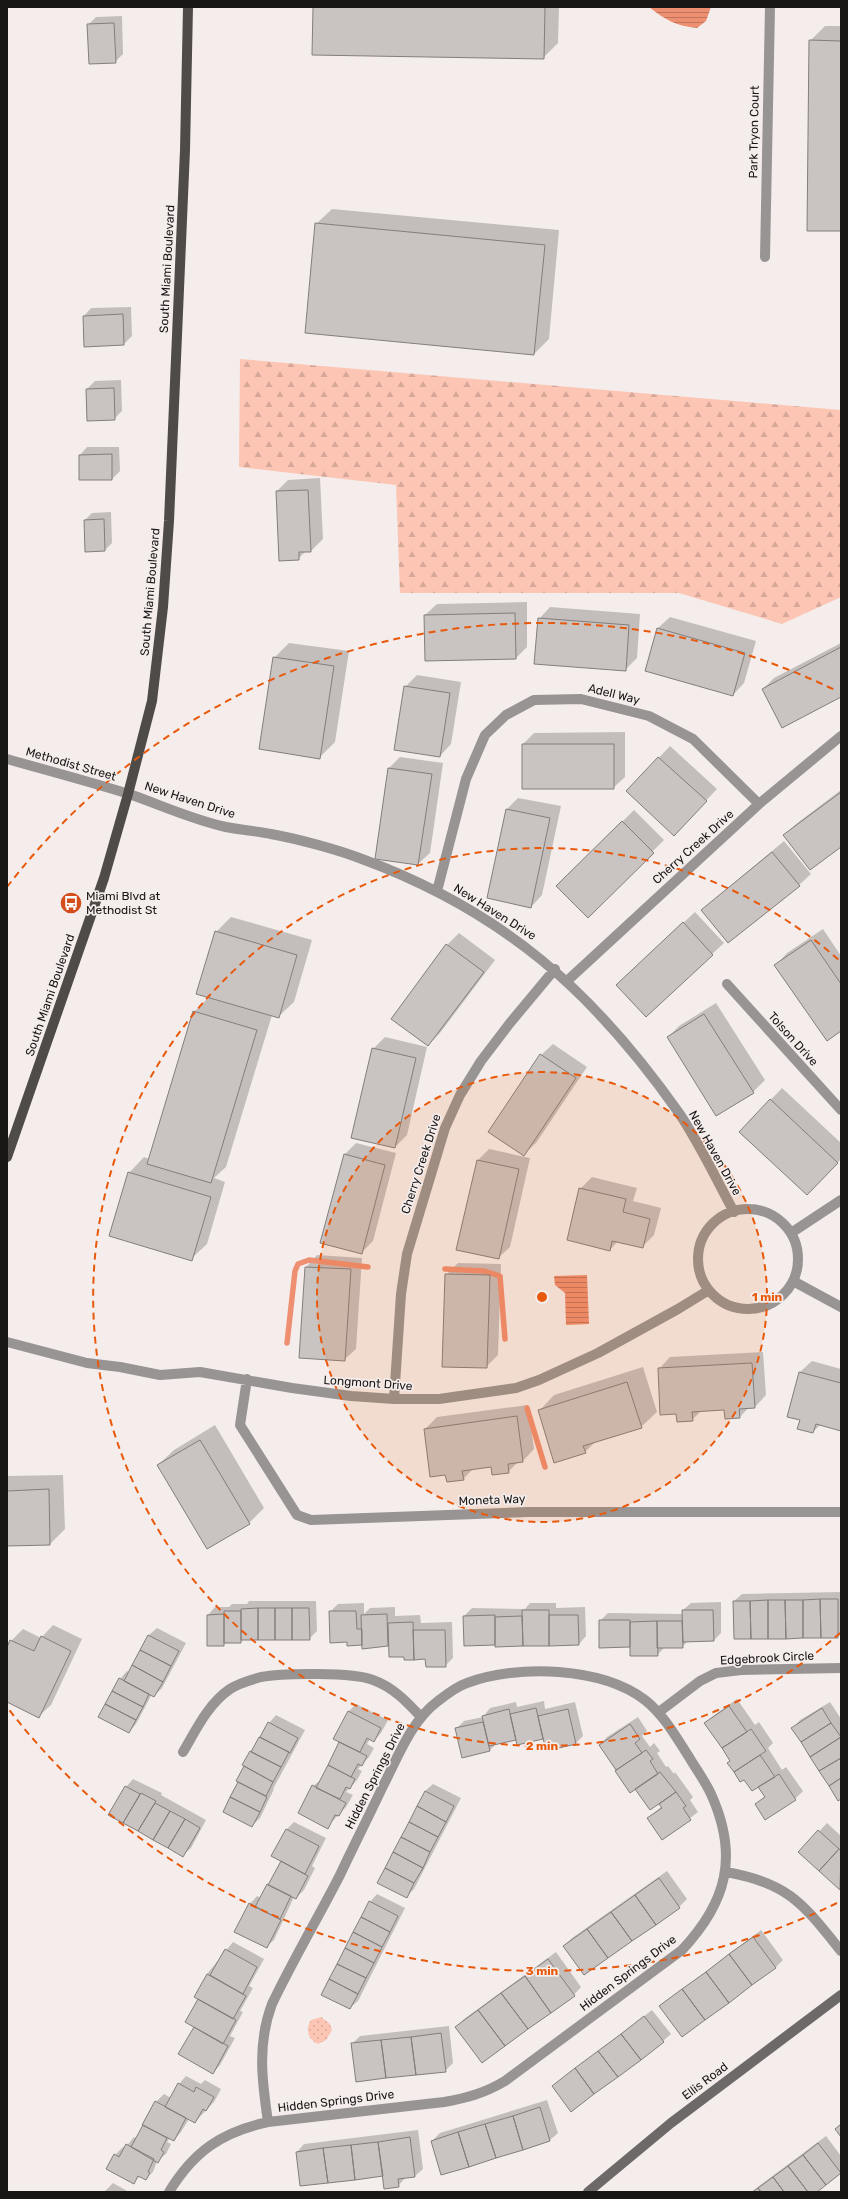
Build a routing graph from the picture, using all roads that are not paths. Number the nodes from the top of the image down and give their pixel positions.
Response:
1 (188, 7) edge
2 (770, 7) edge
3 (765, 257) dead end
4 (841, 736) edge
5 (7, 759) edge
6 (128, 794) junction
7 (759, 804) junction
8 (437, 891) junction
9 (555, 970) junction
10 (567, 981) junction
11 (727, 984) dead end
12 (841, 1110) edge
13 (7, 1157) edge
14 (841, 1200) edge
15 (734, 1212) junction
16 (791, 1233) junction
17 (794, 1281) junction
18 (709, 1290) junction
19 (841, 1307) edge
20 (7, 1342) edge
21 (247, 1379) junction
22 (394, 1399) junction
23 (841, 1512) edge
24 (841, 1668) edge
25 (659, 1712) junction
26 (421, 1717) junction
27 (184, 1752) dead end
28 (726, 1872) junction
29 (841, 1951) edge
30 (841, 1995) edge
31 (268, 2122) junction
32 (169, 2192) edge
33 (588, 2192) edge

1 - 6 main road, South Miami Boulevard
2 - 3 street, Park Tryon Court
4 - 7 street, Cherry Creek Drive
5 - 6 street, Methodist Street
6 - 8 street, New Haven Drive
6 - 13 main road, South Miami Boulevard
7 - 8 street, Adell Way
7 - 10 street, Cherry Creek Drive
8 - 9 street, New Haven Drive
9 - 10 street, New Haven Drive
9 - 22 street, Cherry Creek Drive
10 - 15 street, New Haven Drive
11 - 12 street, Tolson Drive
14 - 16 street
15 - 16 street
15 - 18 street
16 - 17 street
17 - 18 street
17 - 19 street
18 - 22 street, Longmont Drive
20 - 21 street, Longmont Drive
21 - 22 street, Longmont Drive
21 - 23 street, Moneta Way
24 - 25 street, Edgebrook Circle
25 - 26 street, Hidden Springs Drive
25 - 28 street, Hidden Springs Drive
26 - 27 street
26 - 31 street, Hidden Springs Drive
28 - 29 street
28 - 31 street, Hidden Springs Drive
30 - 33 main road, Ellis Road
31 - 32 street, Hidden Springs Drive

